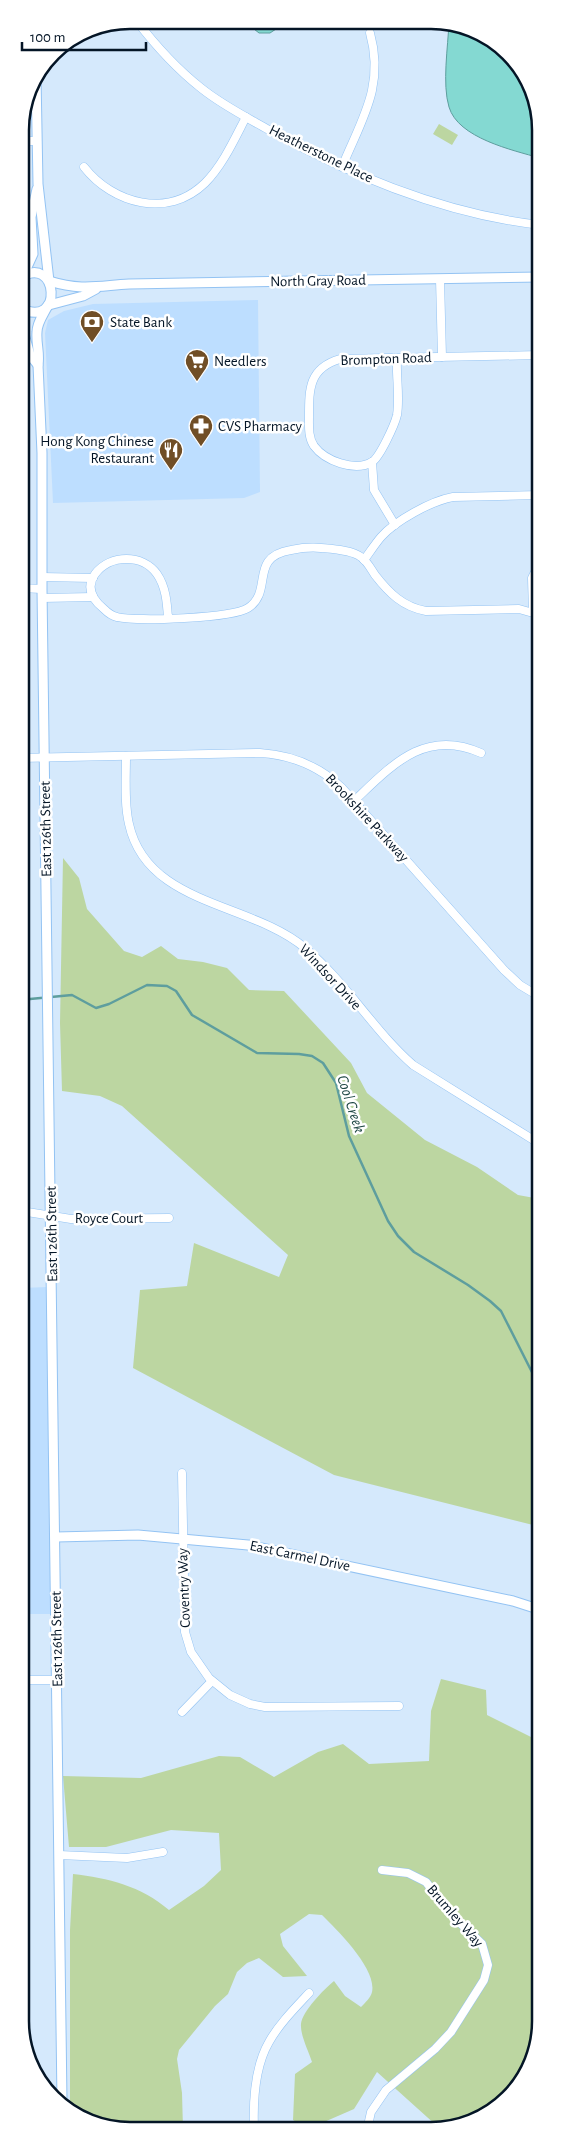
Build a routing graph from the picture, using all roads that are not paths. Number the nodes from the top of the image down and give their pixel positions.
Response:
1 (144, 29) edge
2 (370, 33) dead end
3 (36, 91) edge
4 (246, 117) junction
5 (29, 141) edge
6 (37, 141) junction
7 (84, 167) dead end
8 (342, 167) junction
9 (38, 184) junction
10 (532, 224) edge
11 (29, 262) edge
12 (29, 275) edge
13 (532, 277) edge
14 (440, 279) junction
15 (49, 281) junction
16 (96, 289) junction
17 (48, 305) junction
18 (29, 310) edge
19 (29, 352) edge
20 (532, 355) edge
21 (442, 357) junction
22 (397, 358) junction
23 (38, 365) junction
24 (372, 462) junction
25 (532, 495) edge
26 (394, 525) junction
27 (364, 560) junction
28 (42, 577) junction
29 (93, 578) junction
30 (29, 590) edge
31 (42, 594) junction
32 (93, 597) junction
33 (532, 613) edge
34 (168, 618) junction
35 (481, 753) dead end
36 (126, 756) junction
37 (29, 758) edge
38 (46, 758) junction
39 (354, 801) junction
40 (532, 992) edge
41 (532, 1139) edge
42 (29, 1212) edge
43 (52, 1216) junction
44 (169, 1218) dead end
45 (182, 1473) dead end
46 (56, 1537) junction
47 (182, 1538) junction
48 (532, 1607) edge
49 (29, 1680) edge
50 (57, 1680) junction
51 (212, 1681) junction
52 (399, 1706) dead end
53 (182, 1712) dead end
54 (163, 1852) dead end
55 (59, 1855) junction
56 (382, 1870) dead end
57 (309, 1993) dead end
58 (62, 2096) edge
59 (254, 2122) edge
60 (369, 2122) edge

1 - 4 street, Heatherstone Place
2 - 8 street
3 - 6 street
4 - 7 street
4 - 8 street, Heatherstone Place
5 - 6 street
6 - 9 street
8 - 10 street, Heatherstone Place
9 - 11 street
9 - 15 street
12 - 15 street, North Gray Road
13 - 14 street, North Gray Road
14 - 16 street, North Gray Road
14 - 21 street
15 - 16 street, North Gray Road
15 - 17 street
16 - 17 street, North Gray Road
17 - 18 street, North Gray Road
17 - 23 street, East 126th Street
19 - 23 street, East 126th Street
20 - 21 street, Brompton Road
21 - 22 street, Brompton Road
22 - 24 street
22 - 24 street, Brompton Road
23 - 28 street, East 126th Street
24 - 26 street
25 - 26 street
26 - 27 street
27 - 33 street
27 - 34 street
28 - 29 street
28 - 31 street, East 126th Street
29 - 32 street
29 - 34 street
30 - 31 street
31 - 32 street
31 - 38 street, East 126th Street
32 - 34 street
35 - 39 street
36 - 38 street, Brookshire Parkway
36 - 39 street, Brookshire Parkway
36 - 41 street, Windsor Drive
37 - 38 street, Brookshire Parkway
38 - 43 street, East 126th Street
39 - 40 street, Brookshire Parkway
42 - 43 street, Royce Court
43 - 44 street, Royce Court
43 - 46 street, East 126th Street
45 - 47 street, Coventry Way
46 - 47 street, East Carmel Drive
46 - 50 street, East 126th Street
47 - 48 street, East Carmel Drive
47 - 51 street, Coventry Way
49 - 50 street
50 - 55 street, East 126th Street
51 - 52 street, Coventry Way
51 - 53 street
54 - 55 street
55 - 58 street, East 126th Street
56 - 60 street, Brumley Way
57 - 59 street

